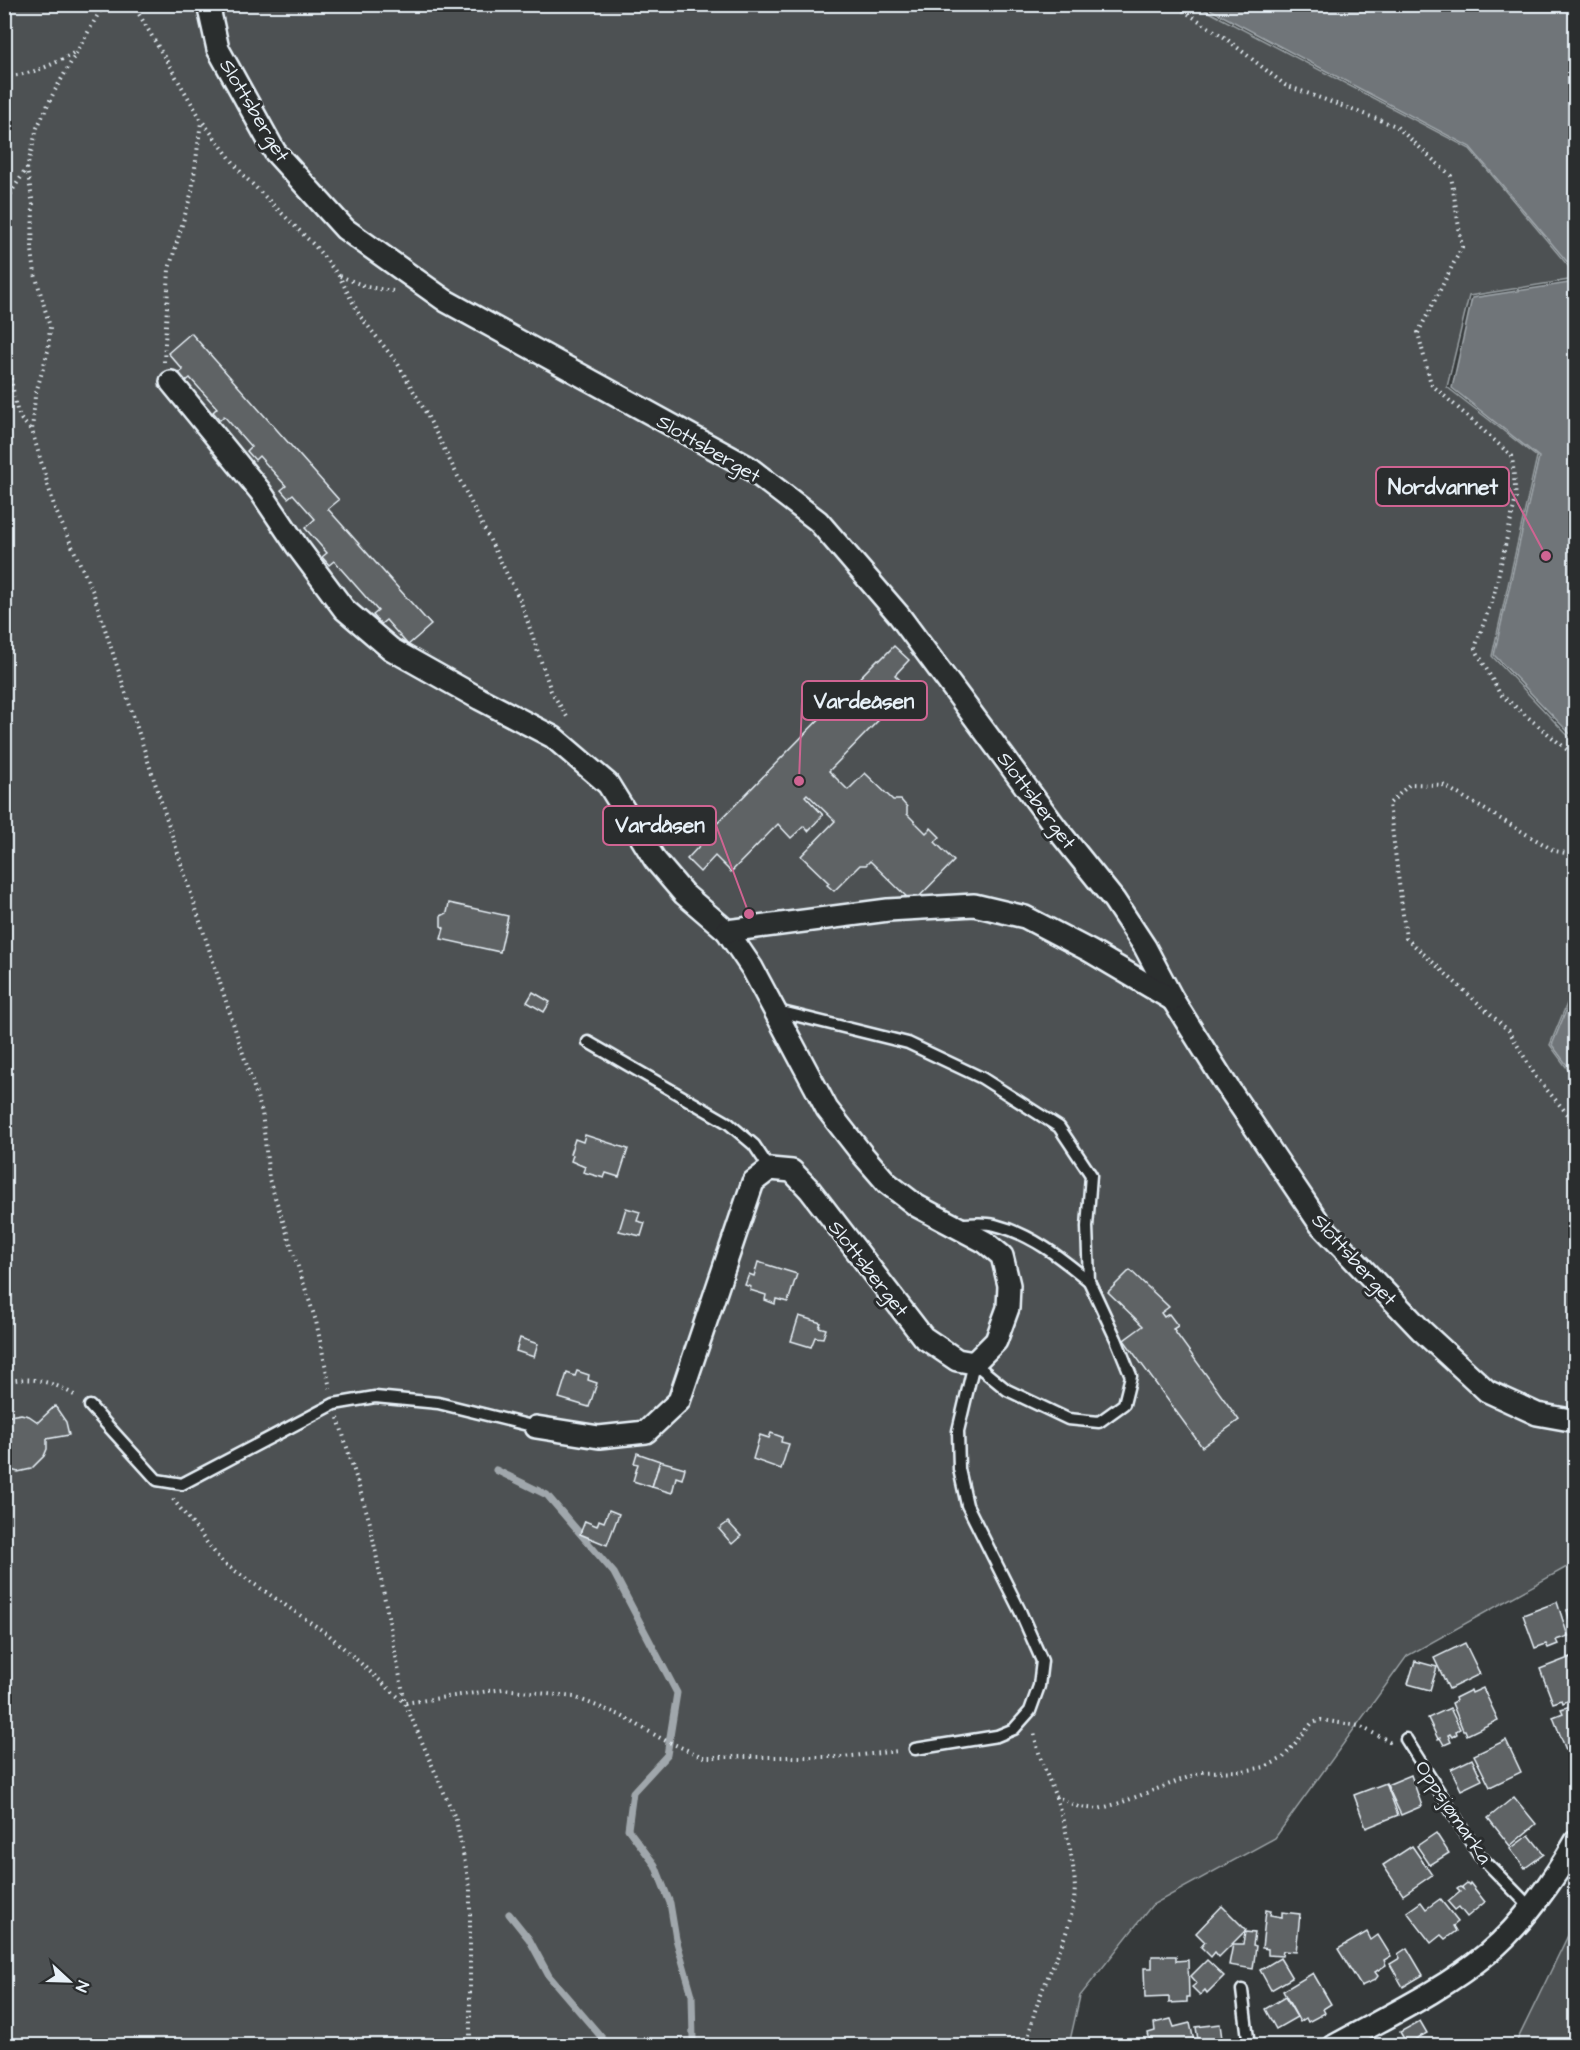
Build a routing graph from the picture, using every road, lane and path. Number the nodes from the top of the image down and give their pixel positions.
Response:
1 (104, 4) edge
2 (133, 4) edge
3 (208, 4) edge
4 (1173, 4) edge
5 (78, 51) junction
6 (4, 76) edge
7 (202, 121) junction
8 (27, 168) junction
9 (4, 211) edge
10 (4, 343) edge
11 (171, 382) joint
12 (32, 431) junction
13 (574, 728) dead end
14 (1575, 757) edge
15 (1575, 855) edge
16 (727, 932) junction
17 (1173, 1000) junction
18 (774, 1010) junction
19 (588, 1042) dead end
20 (1575, 1124) edge
21 (770, 1169) junction
22 (951, 1224) junction
23 (1089, 1281) junction
24 (974, 1363) junction
25 (4, 1383) edge
26 (334, 1404) junction
27 (90, 1406) joint
28 (1575, 1421) edge
29 (536, 1427) joint
30 (157, 1480) junction
31 (405, 1703) junction
32 (1030, 1711) junction
33 (1406, 1739) dead end
34 (915, 1749) joint
35 (1414, 1753) junction
36 (1055, 1796) junction
37 (1575, 1841) edge
38 (1531, 1908) junction
39 (1242, 1990) dead end
40 (470, 2046) edge
41 (1026, 2046) edge
42 (1249, 2046) edge
43 (1334, 2046) edge

1 - 5 path
2 - 7 path
3 - 17 street, Slottsberget
4 - 14 path
5 - 6 path
5 - 8 path
7 - 11 path
7 - 13 path
8 - 9 path
8 - 12 path
10 - 12 path
11 - 16 street, Slottsberget
12 - 26 path
15 - 20 path
16 - 17 street, Slottsberget
16 - 18 street, Slottsberget
17 - 28 street, Slottsberget
18 - 22 street, Slottsberget
18 - 23 lane, Slottsberget
19 - 21 lane
21 - 24 street, Slottsberget
21 - 29 street
22 - 23 lane, Slottsberget
22 - 24 street, Slottsberget
23 - 24 lane, Slottsberget
24 - 32 lane
25 - 27 path
26 - 29 lane
26 - 30 lane
26 - 31 path
27 - 30 lane
30 - 31 path
31 - 34 path
31 - 40 path
32 - 34 lane
32 - 36 path
33 - 35 lane, Oppsjømarka
35 - 36 path
35 - 38 lane, Oppsjømarka
36 - 41 path
37 - 38 street
38 - 43 street
39 - 42 lane

